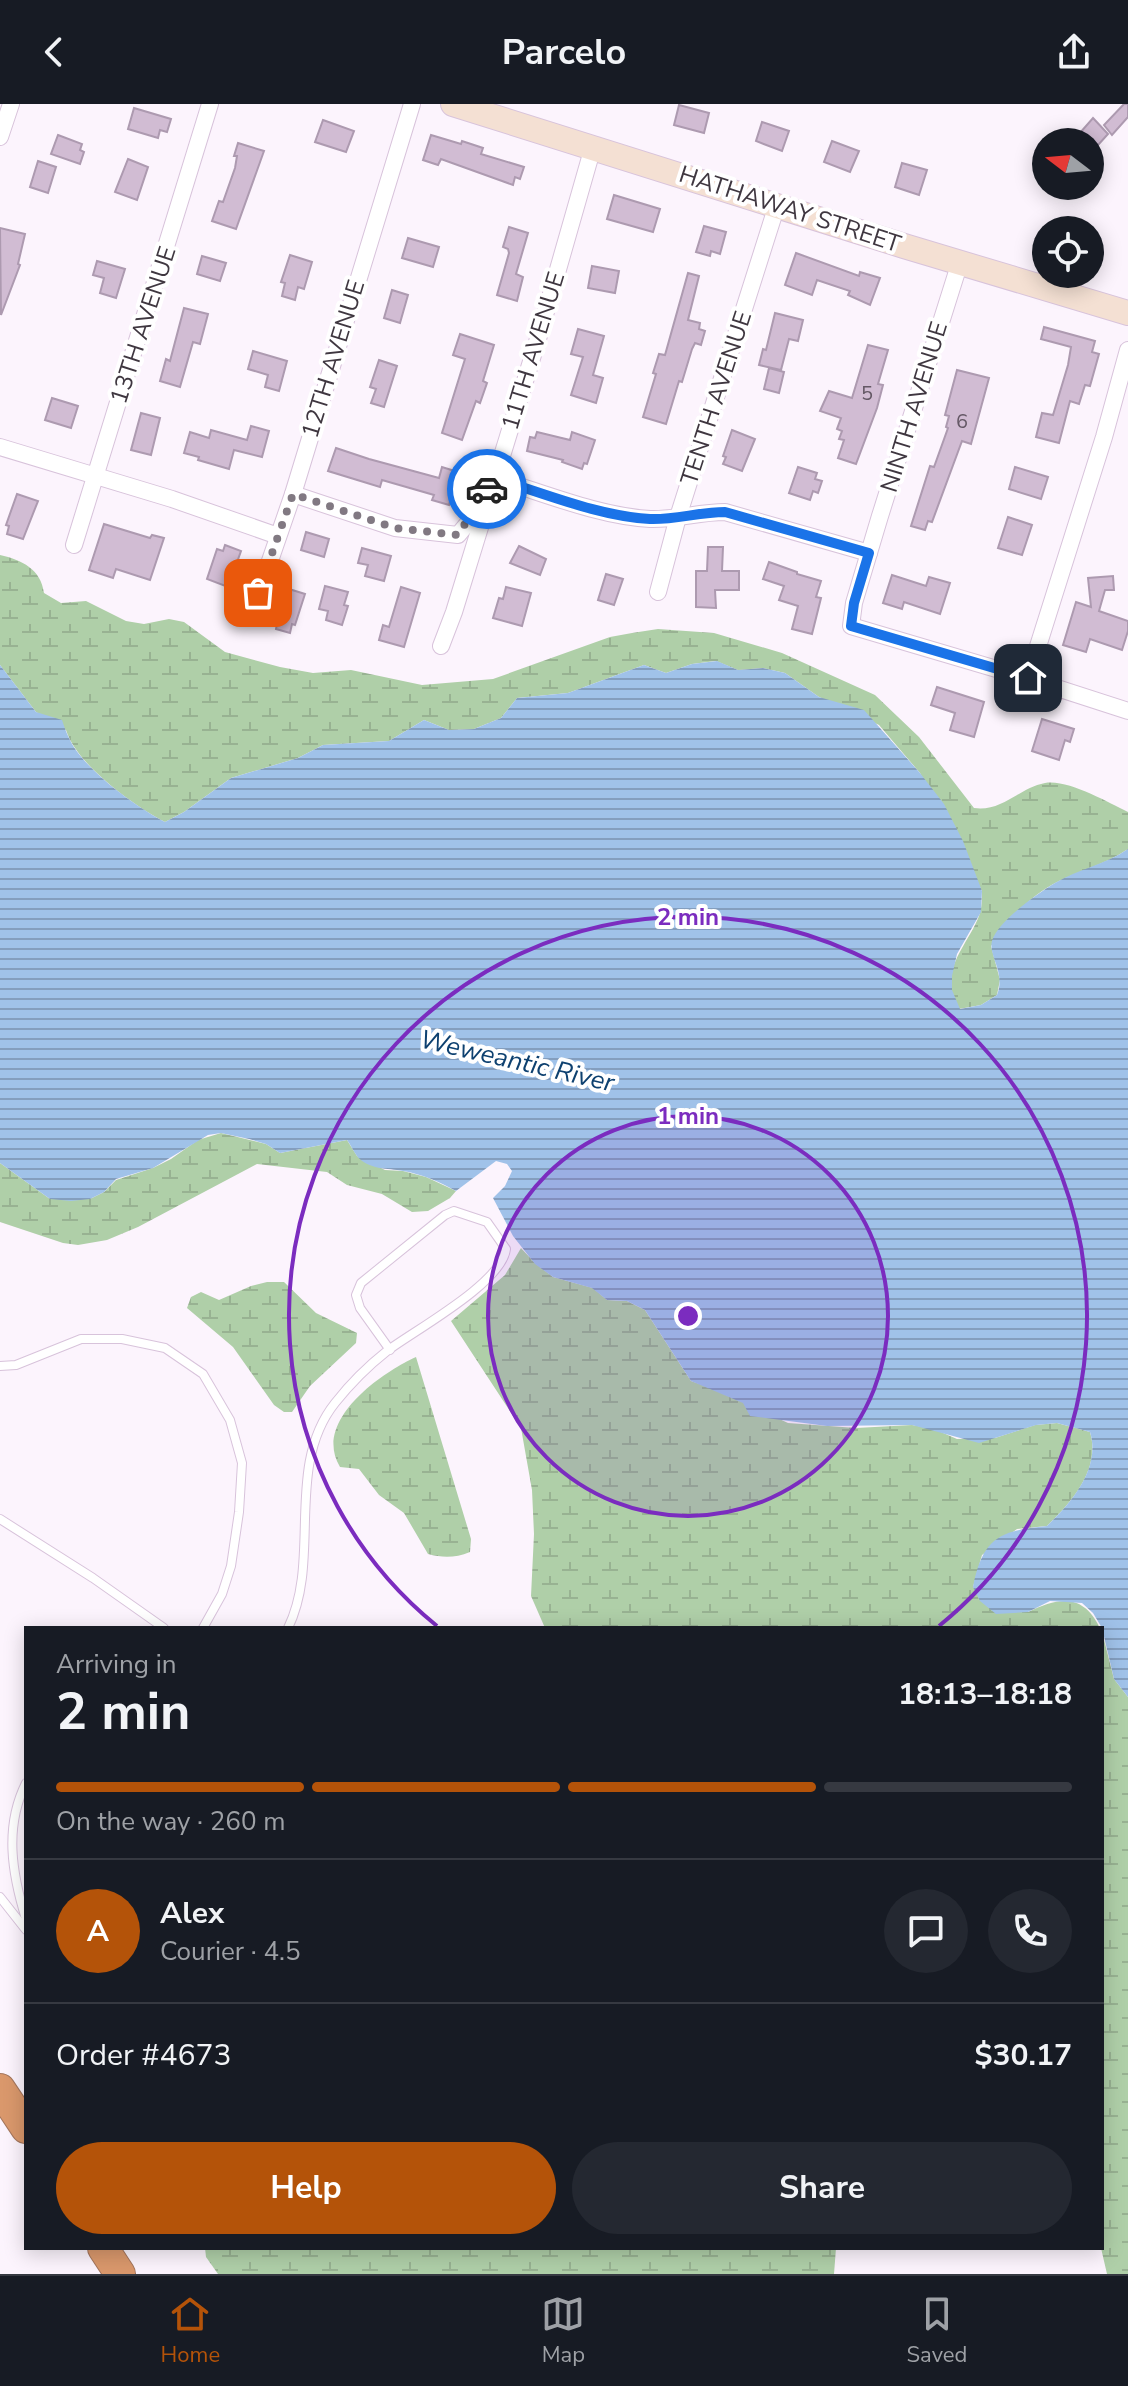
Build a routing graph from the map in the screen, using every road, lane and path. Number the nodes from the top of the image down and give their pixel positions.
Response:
1 (11, 104) edge
2 (210, 104) edge
3 (412, 104) edge
4 (453, 104) edge
5 (0, 137) edge
6 (593, 147) junction
7 (777, 205) junction
8 (960, 262) junction
9 (1128, 313) edge
10 (1128, 350) edge
11 (0, 447) edge
12 (94, 475) junction
13 (494, 478) junction
14 (293, 494) junction
15 (678, 517) junction
16 (278, 536) junction
17 (74, 545) dead end
18 (869, 553) junction
19 (658, 592) dead end
20 (252, 613) dead end
21 (441, 646) dead end
22 (1028, 678) junction
23 (1128, 711) edge
24 (390, 1350) junction
25 (0, 1366) edge
26 (0, 1519) edge
27 (161, 1626) edge
28 (204, 1626) edge
29 (289, 1626) edge
30 (24, 1787) edge
31 (0, 1897) edge
32 (24, 1912) edge
33 (24, 1927) edge
34 (0, 2089) edge
35 (24, 2125) edge
36 (104, 2250) edge
37 (129, 2250) edge
38 (120, 2274) edge
39 (137, 2274) edge

1 - 5 street
2 - 12 street, 13TH AVENUE
3 - 14 street, 12TH AVENUE
4 - 6 street, HATHAWAY STREET
6 - 7 street, HATHAWAY STREET
6 - 13 street, 11TH AVENUE
7 - 8 street, HATHAWAY STREET
7 - 15 street, TENTH AVENUE
8 - 9 street, HATHAWAY STREET
8 - 18 street, NINTH AVENUE
10 - 22 street
11 - 12 street
12 - 16 street
12 - 17 street, 13TH AVENUE
13 - 14 street
13 - 15 street
13 - 21 street, 11TH AVENUE
14 - 16 street, 12TH AVENUE
15 - 18 street
15 - 19 street, TENTH AVENUE
16 - 20 street, 12TH AVENUE
18 - 22 street, NINTH AVENUE
22 - 23 street
24 - 24 lane
24 - 29 lane
25 - 28 lane
26 - 27 lane
30 - 32 lane
31 - 33 lane
34 - 35 highway
36 - 38 highway
37 - 39 highway

